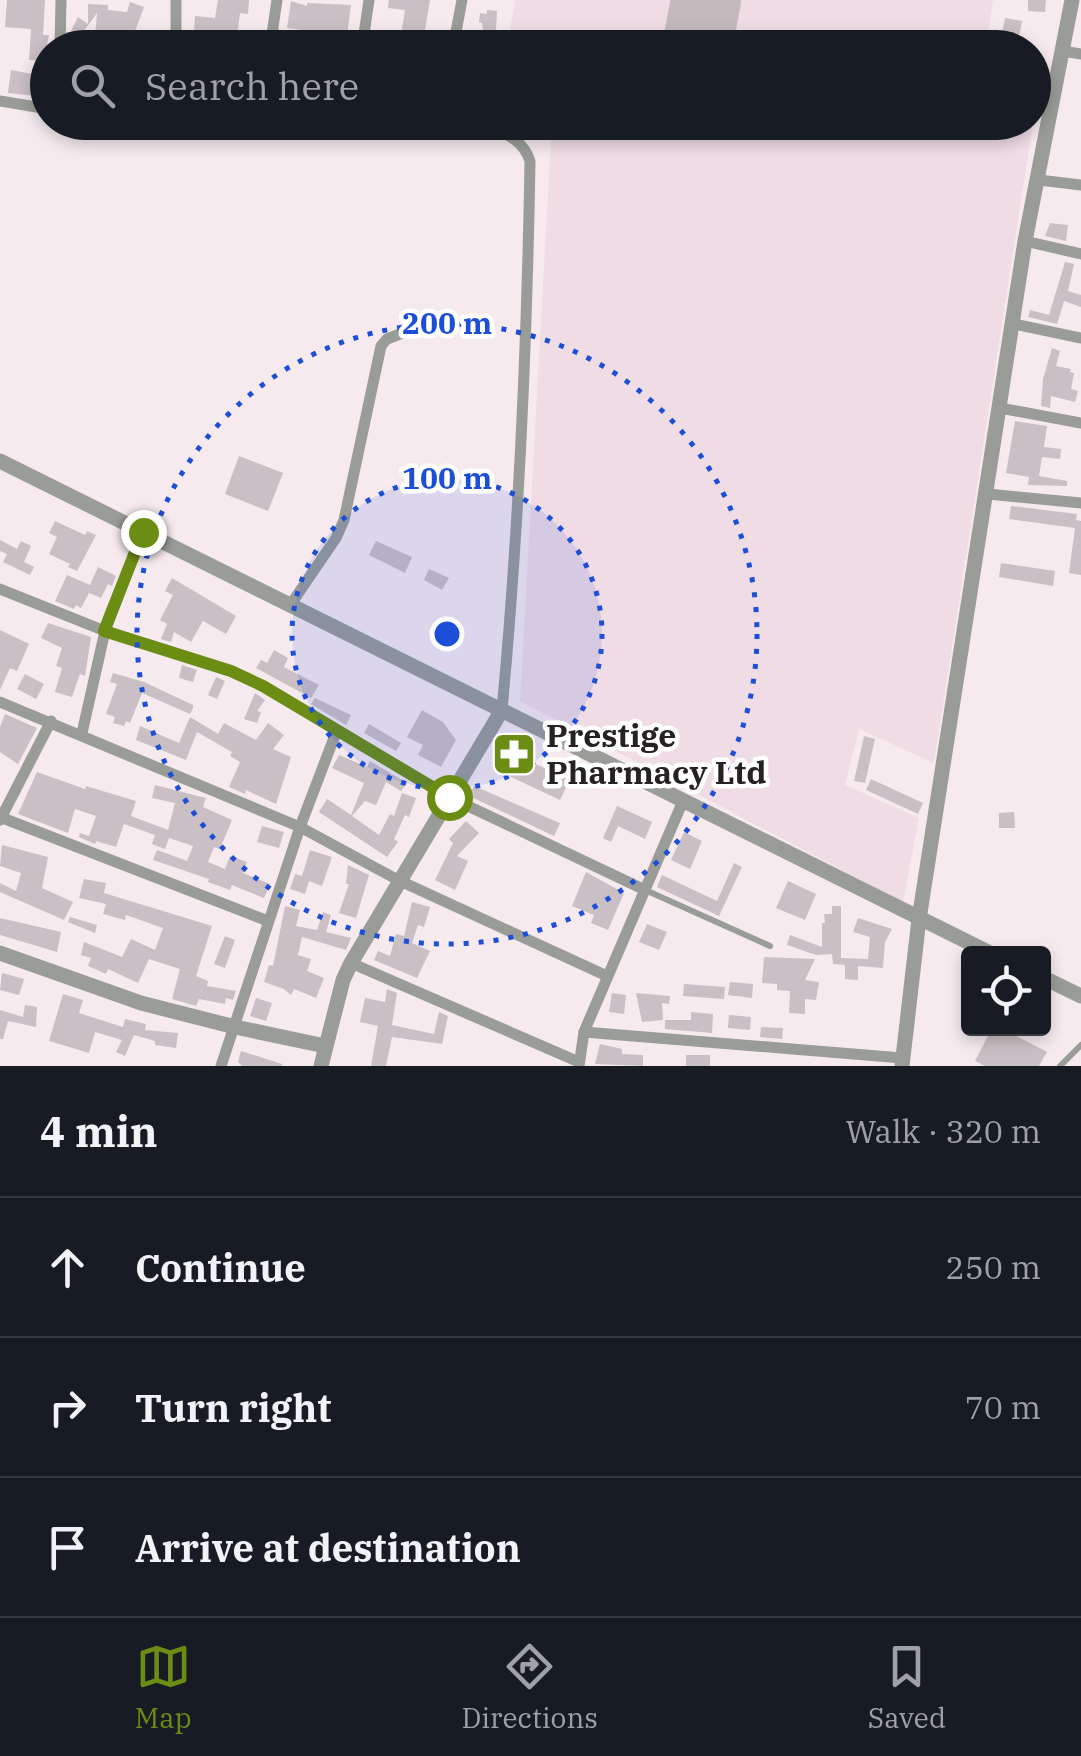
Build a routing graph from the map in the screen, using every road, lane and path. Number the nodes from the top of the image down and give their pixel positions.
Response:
1 (61, 0) edge
2 (176, 0) edge
3 (277, 0) edge
4 (369, 0) edge
5 (462, 0) edge
6 (1072, 0) edge
7 (60, 30) edge
8 (176, 30) edge
9 (273, 30) edge
10 (365, 30) edge
11 (457, 30) edge
12 (1063, 51) junction
13 (1081, 54) edge
14 (0, 101) edge
15 (30, 106) edge
16 (1051, 116) edge
17 (518, 140) edge
18 (1046, 140) edge
19 (1039, 180) junction
20 (1081, 186) edge
21 (1025, 241) junction
22 (1081, 254) edge
23 (1014, 324) junction
24 (421, 326) dead end
25 (1081, 338) edge
26 (1000, 408) junction
27 (1081, 423) edge
28 (0, 460) edge
29 (988, 494) junction
30 (1081, 503) edge
31 (143, 532) junction
32 (0, 588) edge
33 (292, 604) junction
34 (104, 631) junction
35 (0, 702) edge
36 (502, 710) junction
37 (51, 721) junction
38 (337, 730) junction
39 (82, 733) junction
40 (449, 797) junction
41 (683, 801) junction
42 (0, 818) edge
43 (300, 827) junction
44 (398, 880) junction
45 (644, 889) junction
46 (919, 919) junction
47 (268, 921) junction
48 (770, 946) dead end
49 (975, 946) edge
50 (0, 953) edge
51 (351, 962) junction
52 (607, 976) junction
53 (1051, 981) edge
54 (1081, 996) edge
55 (234, 1027) junction
56 (584, 1032) junction
57 (1081, 1044) edge
58 (326, 1046) junction
59 (902, 1062) edge
60 (579, 1064) edge
61 (221, 1066) edge
62 (321, 1066) edge
63 (1060, 1066) edge

1 - 7 street
2 - 8 street
3 - 9 street
4 - 10 street
5 - 11 street
6 - 12 street
12 - 13 street
12 - 16 street
14 - 15 street
17 - 36 street
18 - 19 street
19 - 20 street
19 - 21 street
21 - 22 street
21 - 23 street
23 - 25 street
23 - 26 street
24 - 33 street
26 - 27 street
26 - 29 street
28 - 31 street
29 - 30 street
29 - 46 street
31 - 33 street
31 - 34 street
32 - 34 street
33 - 36 street
34 - 38 street
34 - 39 street
35 - 37 street
36 - 40 street
36 - 41 street
37 - 39 street
37 - 42 street
38 - 40 street
38 - 43 street
39 - 43 street
40 - 44 street
40 - 45 street
41 - 45 street
41 - 46 street
42 - 47 street
43 - 44 street
43 - 47 street
44 - 51 street
44 - 52 street
45 - 48 lane
45 - 52 street
46 - 49 street
46 - 59 street
47 - 55 street
50 - 55 street
51 - 58 street
51 - 60 street
52 - 56 street
53 - 54 street
55 - 58 street
55 - 61 street
56 - 59 street
56 - 60 street
57 - 63 lane
58 - 62 street

